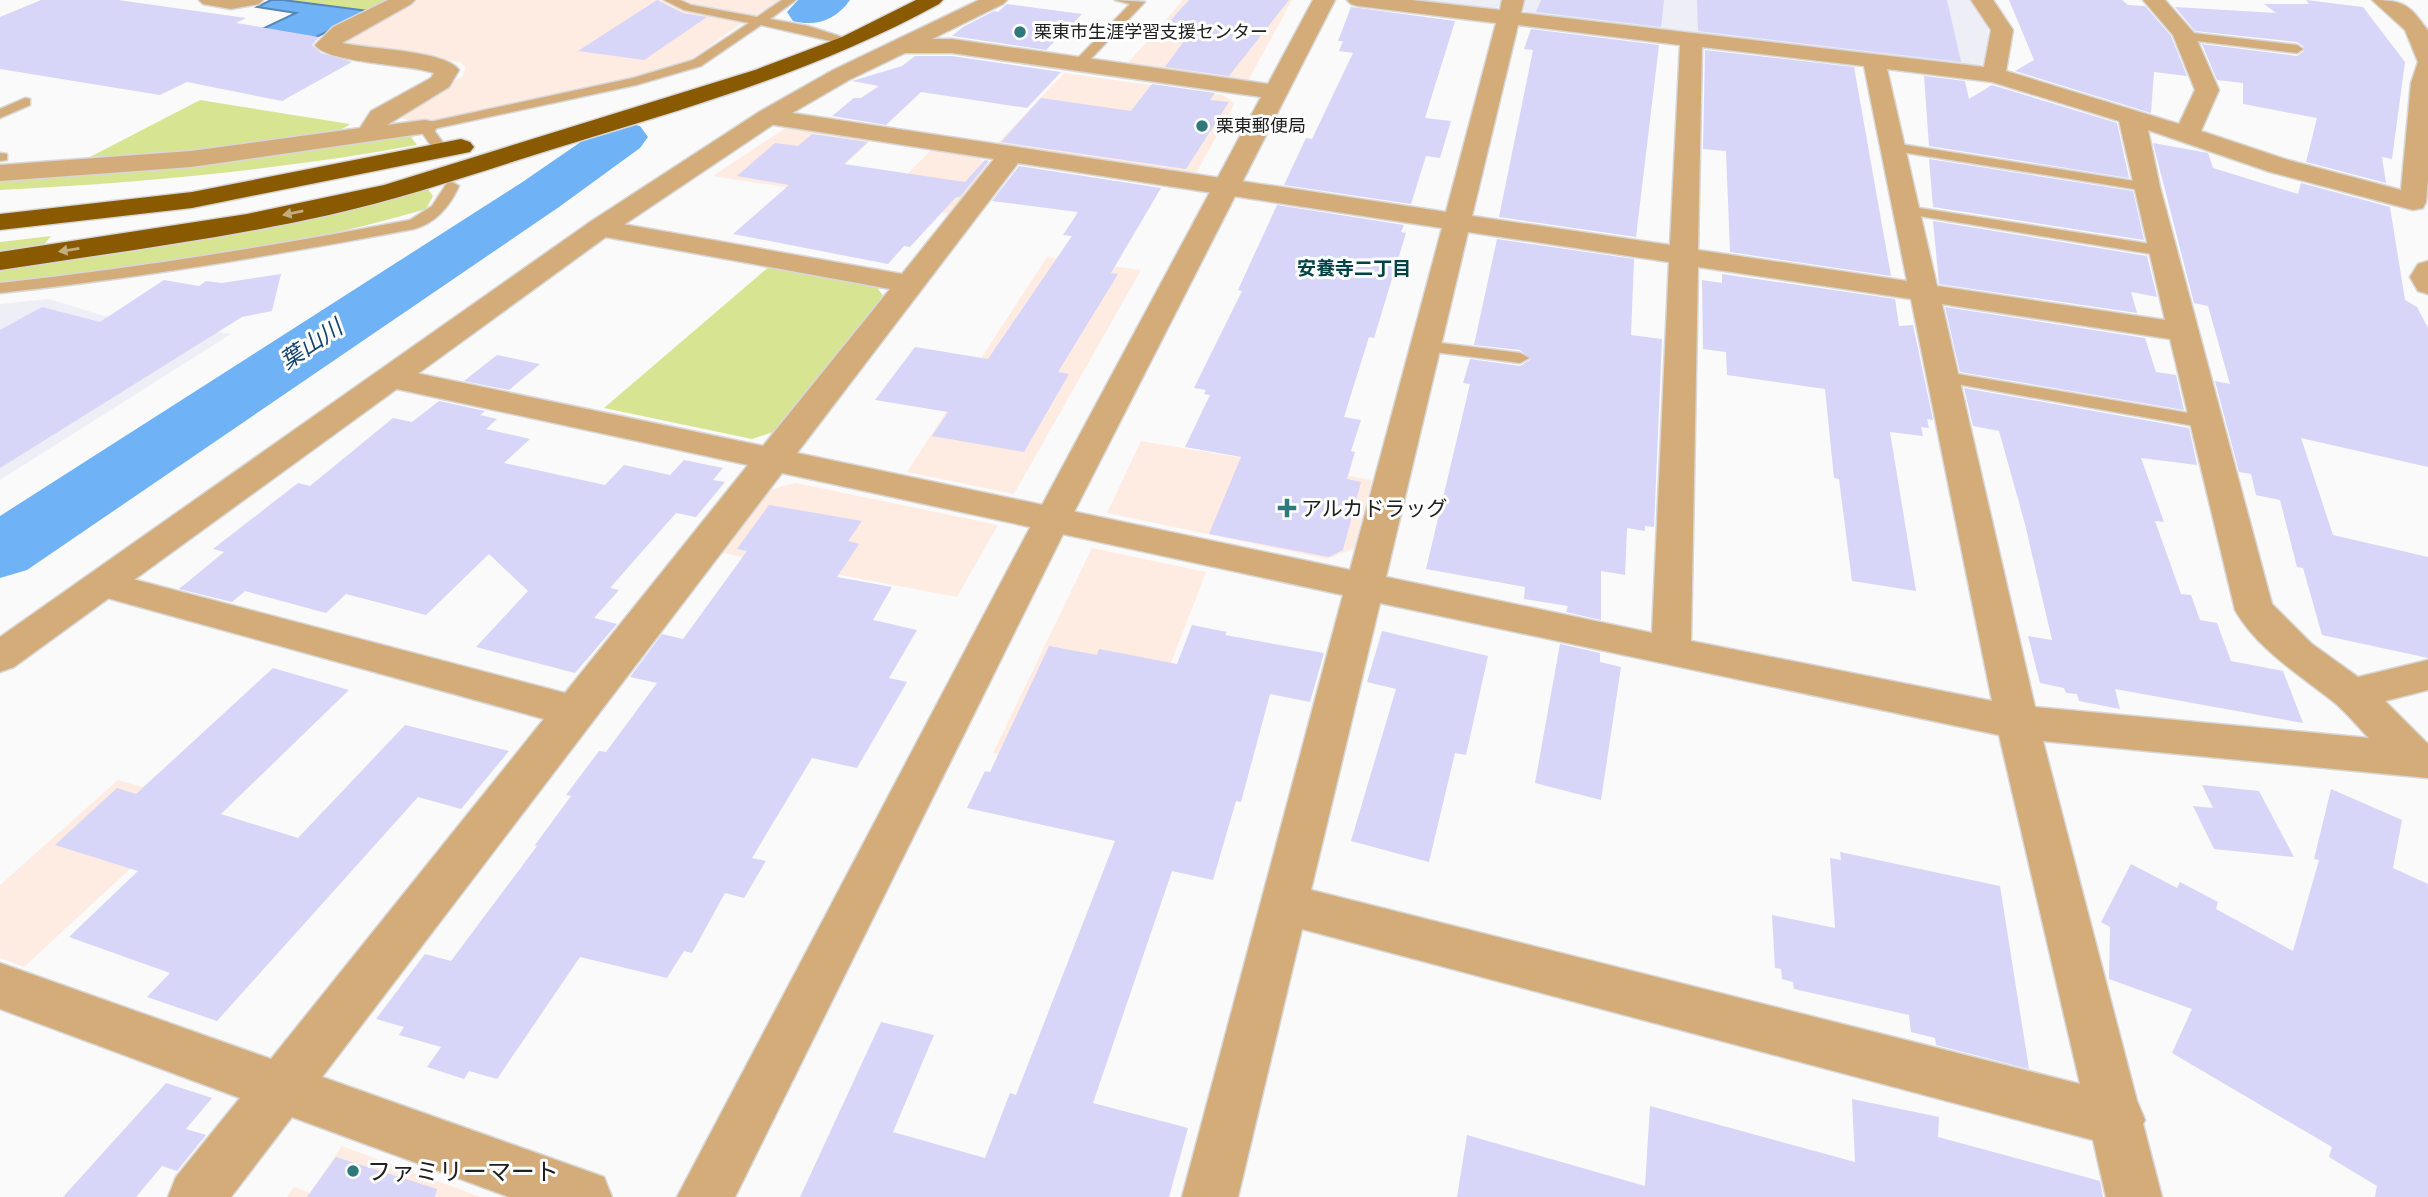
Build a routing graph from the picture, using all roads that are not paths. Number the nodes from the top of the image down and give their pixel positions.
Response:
1 (210, 0) edge
2 (252, 0) edge
3 (404, 0) edge
4 (670, 0) edge
5 (790, 0) edge
6 (884, 0) edge
7 (932, 0) edge
8 (996, 0) edge
9 (1121, 0) edge
10 (1324, 0) edge
11 (1358, 0) edge
12 (1982, 0) edge
13 (2154, 0) edge
14 (2383, 0) edge
15 (1511, 8) edge
16 (758, 20) junction
17 (818, 34) junction
18 (2184, 36) junction
19 (1691, 40) junction
20 (848, 41) junction
21 (898, 46) junction
22 (2297, 49) dead end
23 (1874, 61) junction
24 (2428, 62) edge
25 (1079, 64) junction
26 (1994, 75) junction
27 (1275, 92) junction
28 (0, 99) edge
29 (0, 114) edge
30 (2130, 116) junction
31 (768, 117) junction
32 (368, 135) junction
33 (431, 135) joint
34 (2186, 136) junction
35 (547, 142) junction
36 (1893, 147) junction
37 (2423, 150) edge
38 (1011, 155) junction
39 (1, 162) edge
40 (362, 167) junction
41 (452, 186) dead end
42 (1226, 187) junction
43 (2147, 187) junction
44 (0, 199) edge
45 (2421, 205) edge
46 (1906, 210) junction
47 (0, 222) edge
48 (1457, 222) junction
49 (600, 228) junction
50 (0, 236) edge
51 (2164, 251) junction
52 (1682, 256) junction
53 (0, 261) edge
54 (2428, 270) edge
55 (909, 284) junction
56 (2428, 285) edge
57 (0, 288) edge
58 (1923, 294) junction
59 (2184, 331) junction
60 (1425, 346) junction
61 (1520, 358) dead end
62 (1940, 376) junction
63 (392, 378) junction
64 (2206, 422) junction
65 (771, 460) junction
66 (1052, 520) junction
67 (102, 584) junction
68 (1365, 587) junction
69 (1671, 652) junction
70 (0, 657) edge
71 (2428, 675) edge
72 (2353, 694) junction
73 (576, 712) junction
74 (2017, 722) junction
75 (2421, 759) edge
76 (1285, 904) junction
77 (0, 986) edge
78 (284, 1087) junction
79 (2118, 1120) junction
80 (195, 1197) edge
81 (584, 1197) edge
82 (705, 1197) edge
83 (1210, 1197) edge
84 (2134, 1197) edge

1 - 2 street
3 - 32 street
4 - 16 lane
5 - 16 lane
6 - 17 highway
7 - 20 highway
8 - 21 street
9 - 25 lane
10 - 27 street
11 - 15 street
12 - 26 street
13 - 18 street
14 - 24 street
15 - 19 street
15 - 48 street
16 - 17 lane
16 - 33 lane
17 - 20 lane
17 - 40 highway
18 - 22 lane
18 - 34 street
19 - 23 street
19 - 52 street
20 - 35 highway
21 - 25 street
21 - 31 street
23 - 26 street
23 - 36 street
24 - 37 street
25 - 27 street
26 - 30 street
27 - 42 street
28 - 29 lane
30 - 34 street
30 - 43 street
31 - 38 street
31 - 49 street
32 - 33 street
32 - 39 street
34 - 45 street
35 - 50 highway
35 -> 53 highway
36 - 43 lane
36 - 46 street
37 - 45 street
38 - 42 street
38 - 55 street
40 - 44 highway
40 - 47 highway
41 - 57 lane
42 - 48 street
42 - 66 street
43 - 51 street
46 - 51 lane
46 - 58 street
48 - 52 street
48 - 60 street
49 - 55 street
49 - 63 street
51 - 59 street
52 - 58 street
52 - 69 street
54 - 56 street
55 - 65 street
58 - 59 street
58 - 62 street
59 - 64 street
60 - 61 lane
60 - 68 street
62 - 64 lane
62 - 74 street
63 - 65 street
63 - 67 street
64 - 72 street
65 - 66 street
65 - 73 street
66 - 68 street
66 - 82 street
67 - 70 street
67 - 73 street
68 - 69 street
68 - 76 street
69 - 74 street
71 - 72 street
72 - 75 street
73 - 78 street
74 - 75 street
74 - 79 street
76 - 79 street
76 - 83 street
77 - 78 street
78 - 80 street
78 - 81 street
79 - 84 street

